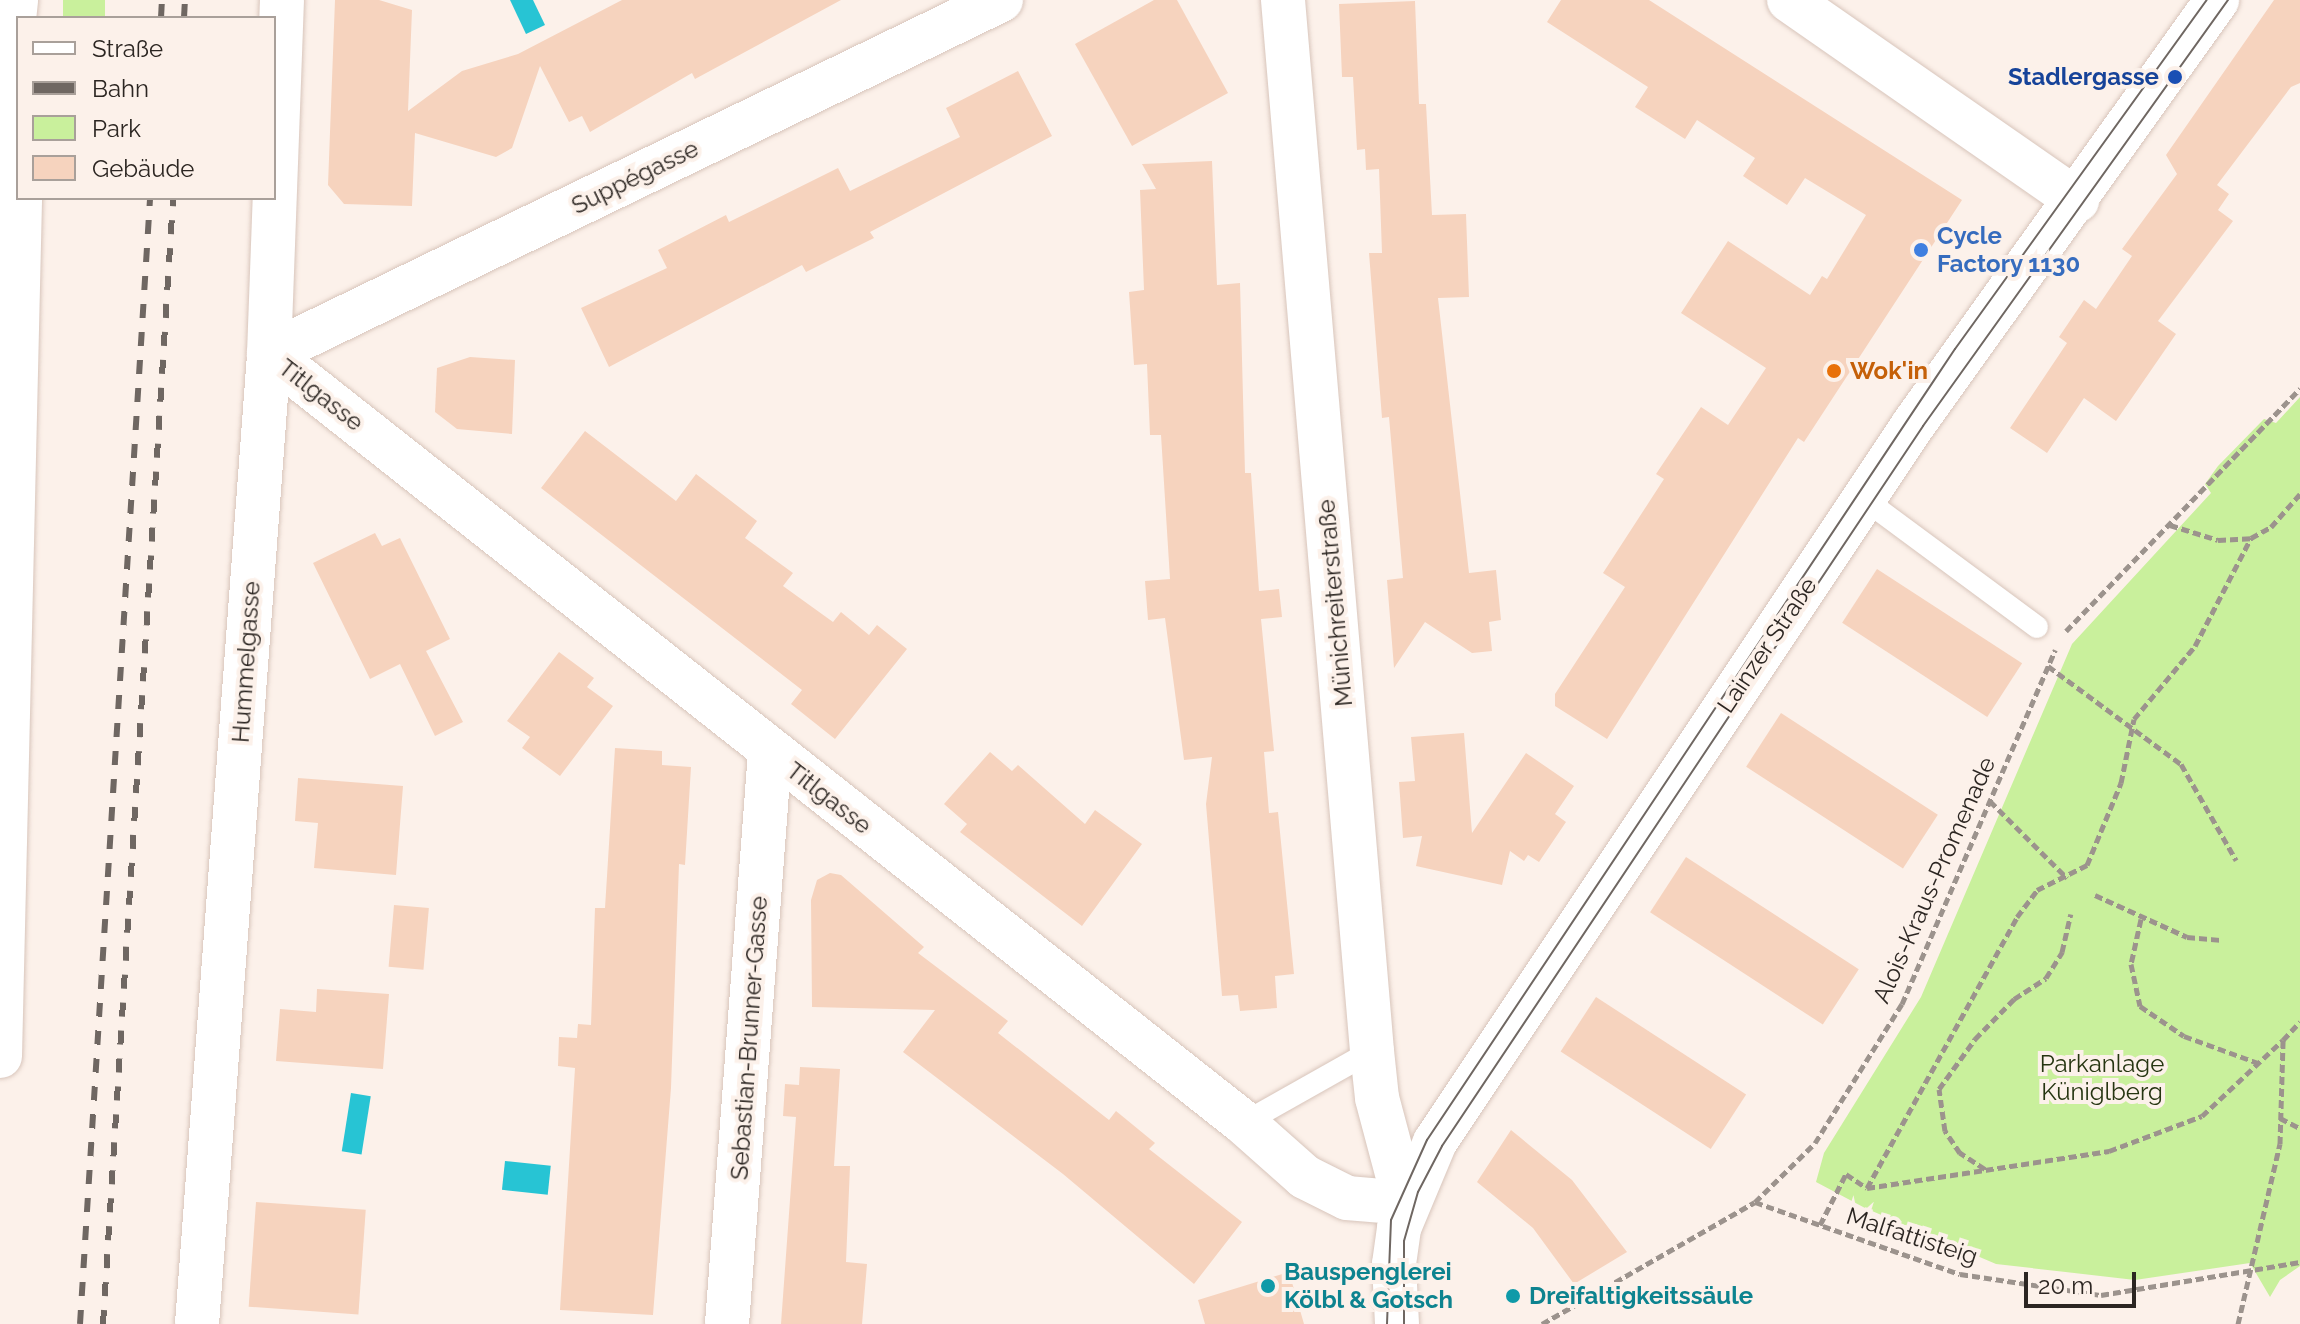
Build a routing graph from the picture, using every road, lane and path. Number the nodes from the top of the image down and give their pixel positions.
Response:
1 (16, 0) edge
2 (282, 0) edge
3 (1001, 0) edge
4 (1283, 0) edge
5 (1789, 0) edge
6 (2217, 0) edge
7 (0, 140) edge
8 (276, 163) edge
9 (16, 170) edge
10 (20, 200) edge
11 (275, 200) edge
12 (2077, 200) junction
13 (8, 320) edge
14 (269, 354) junction
15 (2300, 389) edge
16 (2300, 494) edge
17 (1864, 499) junction
18 (2169, 525) junction
19 (2251, 538) junction
20 (2037, 627) dead end
21 (2048, 666) junction
22 (2132, 729) junction
23 (770, 752) junction
24 (1990, 801) junction
25 (2236, 860) dead end
26 (2067, 878) junction
27 (2095, 895) dead end
28 (2071, 914) dead end
29 (2141, 919) junction
30 (2220, 940) dead end
31 (2300, 1022) edge
32 (2283, 1040) junction
33 (0, 1045) edge
34 (1372, 1051) junction
35 (0, 1056) edge
36 (2258, 1063) junction
37 (2280, 1118) junction
38 (1244, 1123) junction
39 (2300, 1128) edge
40 (1986, 1170) junction
41 (1867, 1188) junction
42 (1755, 1202) junction
43 (1405, 1203) junction
44 (1820, 1225) junction
45 (2300, 1262) edge
46 (2254, 1269) junction
47 (197, 1324) edge
48 (727, 1324) edge
49 (1397, 1324) edge
50 (1542, 1324) edge
51 (2238, 1324) edge

1 - 7 street
2 - 8 street, Hummelgasse
3 - 14 street, Suppégasse
4 - 34 street, Münichreiterstraße
5 - 12 street
6 - 12 street, Lainzer Straße
7 - 9 street
10 - 13 street
11 - 14 street, Hummelgasse
12 - 17 street, Lainzer Straße
13 - 33 street
14 - 23 street, Titlgasse
14 - 47 street, Hummelgasse
15 - 18 path, Alois-Kraus-Promenade
16 - 19 path
17 - 20 lane
17 - 43 street, Lainzer Straße
18 - 19 path
18 - 21 path, Alois-Kraus-Promenade
19 - 22 path
21 - 22 path
21 - 24 path, Alois-Kraus-Promenade
22 - 25 path
22 - 26 path
23 - 38 street, Titlgasse
23 - 48 street, Sebastian-Brunner-Gasse
24 - 26 path
24 - 42 path, Alois-Kraus-Promenade
26 - 41 path
27 - 29 path
28 - 40 path
29 - 30 path
29 - 36 path
31 - 32 path
32 - 36 path
32 - 37 path
33 - 35 street
34 - 38 lane
34 - 43 street, Münichreiterstraße
36 - 40 path
37 - 39 path
37 - 46 path
38 - 43 street, Titlgasse
40 - 41 path
41 - 44 path
42 - 44 path, Malfattisteig
42 - 50 path, Alois-Kraus-Promenade
43 - 49 street, Lainzer Straße
44 - 46 path, Malfattisteig
45 - 46 path, Malfattisteig
46 - 51 path

